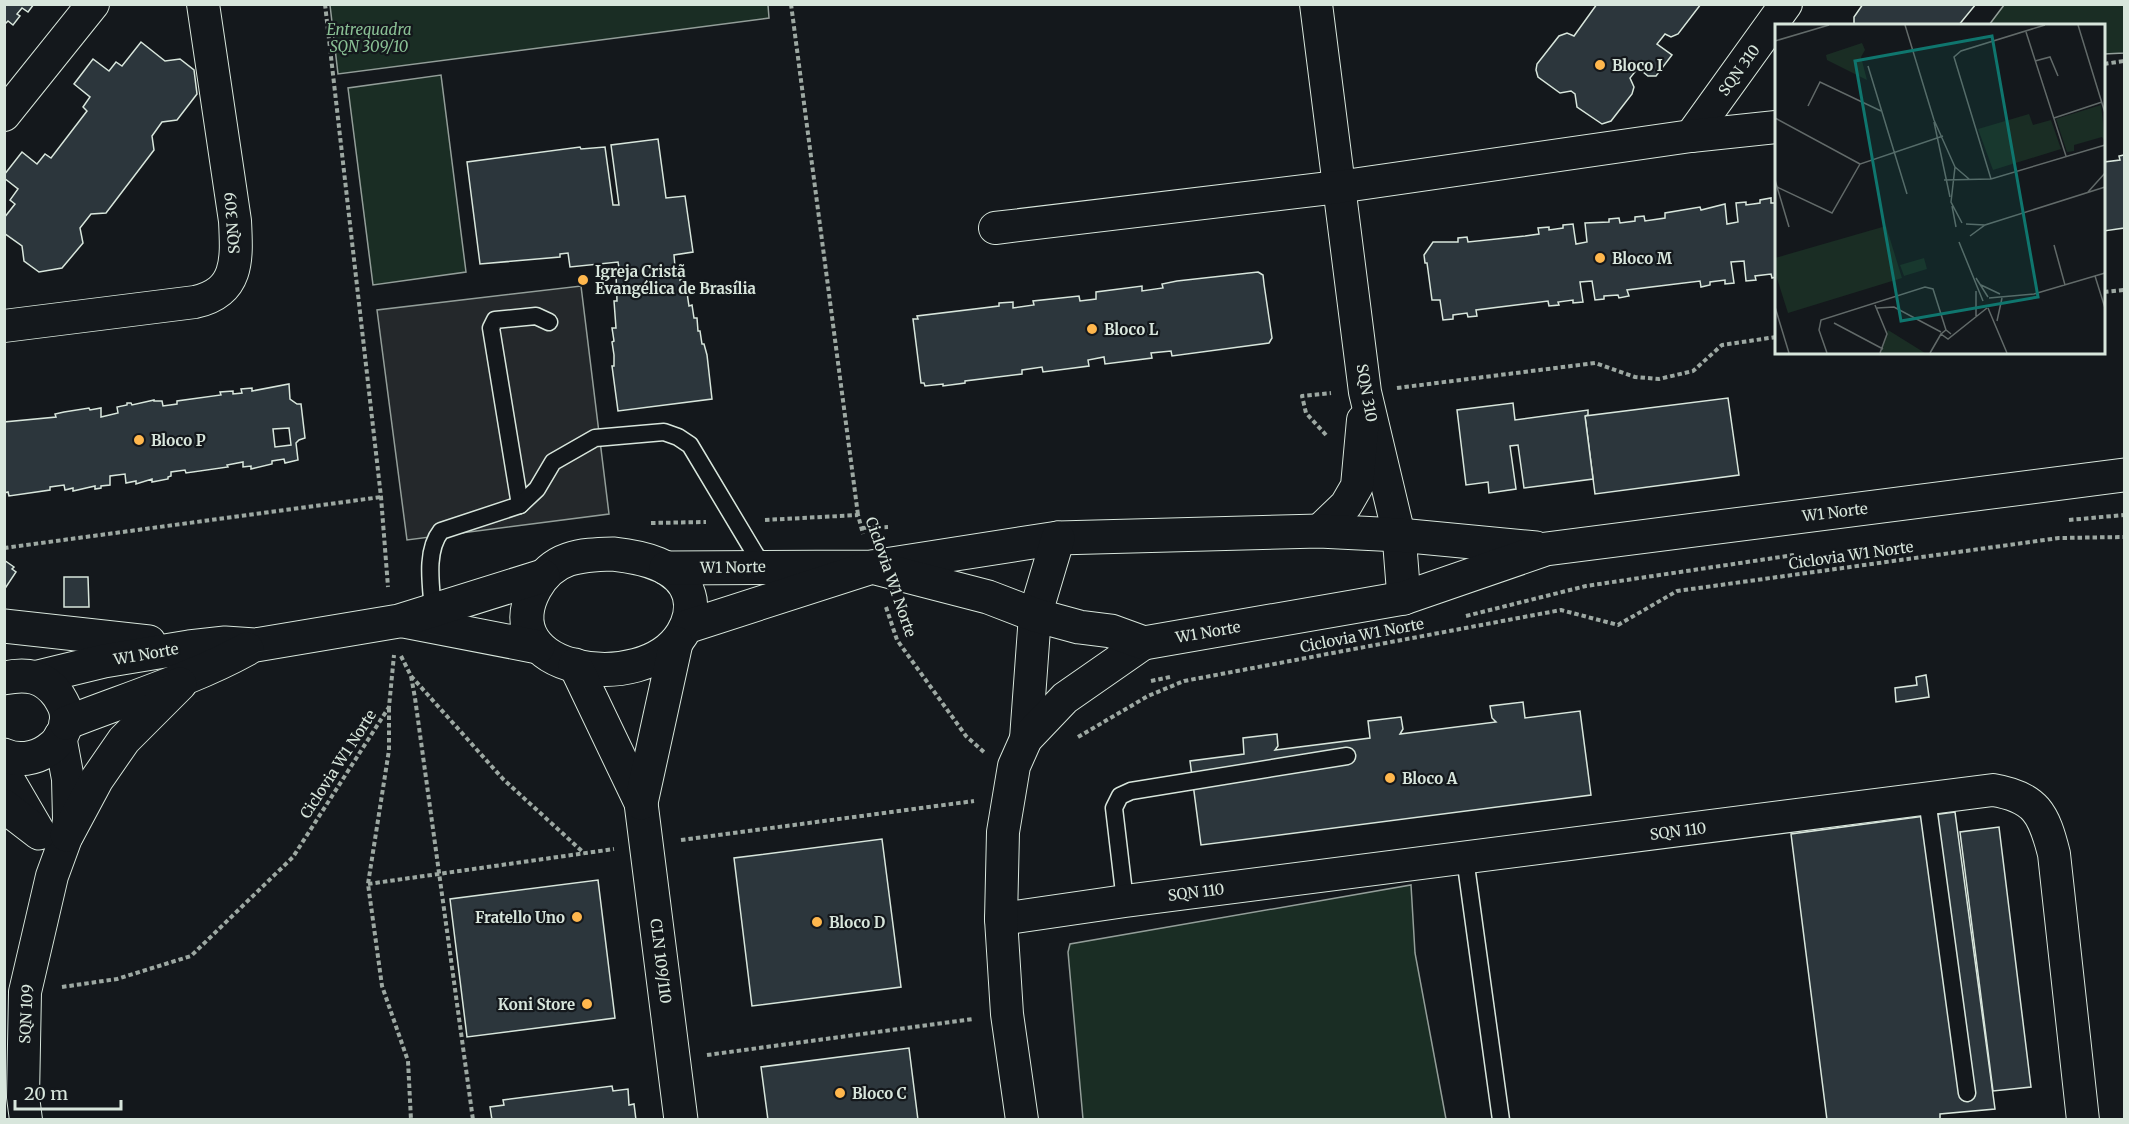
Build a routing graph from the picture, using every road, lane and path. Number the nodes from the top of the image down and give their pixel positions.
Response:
1 (93, 4) edge
2 (202, 4) edge
3 (325, 4) edge
4 (791, 4) edge
5 (1316, 4) edge
6 (1786, 4) edge
7 (2124, 61) edge
8 (2105, 64) edge
9 (4, 115) edge
10 (1775, 127) edge
11 (1691, 136) junction
12 (1338, 187) junction
13 (995, 228) dead end
14 (2124, 290) edge
15 (2105, 292) edge
16 (549, 322) dead end
17 (4, 326) edge
18 (1775, 337) edge
19 (1365, 392) junction
20 (2124, 476) edge
21 (381, 497) junction
22 (520, 505) junction
23 (858, 515) junction
24 (2124, 515) edge
25 (736, 521) junction
26 (2061, 521) dead end
27 (644, 523) dead end
28 (1319, 531) junction
29 (1399, 535) junction
30 (2124, 537) edge
31 (1058, 538) junction
32 (4, 548) edge
33 (1546, 549) junction
34 (1794, 555) dead end
35 (763, 567) junction
36 (872, 567) junction
37 (666, 568) junction
38 (543, 576) junction
39 (1404, 598) junction
40 (433, 610) junction
41 (1035, 615) junction
42 (1456, 619) dead end
43 (4, 626) edge
44 (395, 626) junction
45 (681, 635) junction
46 (1144, 643) junction
47 (538, 647) junction
48 (189, 661) junction
49 (575, 665) junction
50 (17, 673) edge
51 (1180, 674) dead end
52 (411, 676) junction
53 (1147, 682) dead end
54 (389, 707) junction
55 (63, 729) junction
56 (1069, 742) dead end
57 (1020, 752) junction
58 (4, 755) edge
59 (1347, 756) dead end
60 (4, 772) edge
61 (1009, 796) junction
62 (1927, 799) junction
63 (641, 803) junction
64 (4, 806) edge
65 (53, 834) junction
66 (646, 845) junction
67 (584, 853) junction
68 (1465, 858) junction
69 (439, 874) junction
70 (368, 884) junction
71 (1125, 901) junction
72 (1001, 919) junction
73 (25, 992) junction
74 (1007, 1014) junction
75 (674, 1060) junction
76 (1967, 1093) dead end
77 (26, 1119) edge
78 (411, 1119) edge
79 (473, 1119) edge
80 (681, 1119) edge
81 (1022, 1119) edge
82 (1501, 1119) edge
83 (2083, 1119) edge

1 - 9 street
2 - 17 street, SQN 309
3 - 21 path
4 - 23 path
5 - 12 street, SQN 310
6 - 11 street, SQN 310
7 - 8 path
10 - 11 street
11 - 12 street
12 - 13 street
12 - 19 street, SQN 310
14 - 15 path
16 - 22 lane
18 - 19 path
19 - 28 street
19 - 29 street, SQN 310
20 - 33 street, W1 Norte
21 - 32 path
21 - 44 path
22 - 25 lane
22 - 40 lane
23 - 25 path, Ciclovia W1 Norte
23 - 36 path, Ciclovia W1 Norte
24 - 26 path
25 - 27 path, Ciclovia W1 Norte
25 - 35 lane
28 - 29 street, W1 Norte
28 - 31 street, W1 Norte
29 - 33 street, W1 Norte
29 - 39 street, SQN 310
30 - 56 path, Ciclovia W1 Norte
31 - 36 street, W1 Norte
31 - 41 street
33 - 39 street, W1 Norte
34 - 42 path
35 - 36 street, W1 Norte
35 - 37 street, W1 Norte
36 - 41 street, W1 Norte
36 - 45 street, W1 Norte
36 - 57 path, Ciclovia W1 Norte
37 - 38 street
37 - 45 street
38 - 40 street, W1 Norte
38 - 47 street
39 - 46 street, W1 Norte
40 - 44 street, W1 Norte
41 - 46 street, W1 Norte
41 - 57 street
43 - 48 street
44 - 47 street, W1 Norte
44 - 48 street, W1 Norte
44 - 52 path
44 - 54 path, Ciclovia W1 Norte
45 - 49 street
45 - 63 street, CLN 109/110
46 - 57 street
47 - 49 street
48 - 50 street, W1 Norte
48 - 55 street, W1 Norte
48 - 65 street
49 - 63 street, CLN 109/110
50 - 55 street
51 - 53 path
52 - 67 path
52 - 69 path
54 - 70 path
54 - 73 path, Ciclovia W1 Norte
55 - 58 street
55 - 65 street, SQN 109
57 - 61 street
59 - 71 lane
60 - 65 street
61 - 66 path
61 - 72 street
62 - 68 street, SQN 110
62 - 76 lane
62 - 83 street, SQN 110
63 - 66 street, CLN 109/110
64 - 65 street
65 - 73 street, SQN 109
66 - 67 path
66 - 75 street, CLN 109/110
67 - 69 path
68 - 71 street, SQN 110
68 - 82 lane
69 - 70 path
69 - 79 path
70 - 78 path
71 - 72 street, SQN 110
72 - 74 street
73 - 77 street, SQN 109
74 - 75 path
74 - 81 street
75 - 80 street, CLN 109/110

